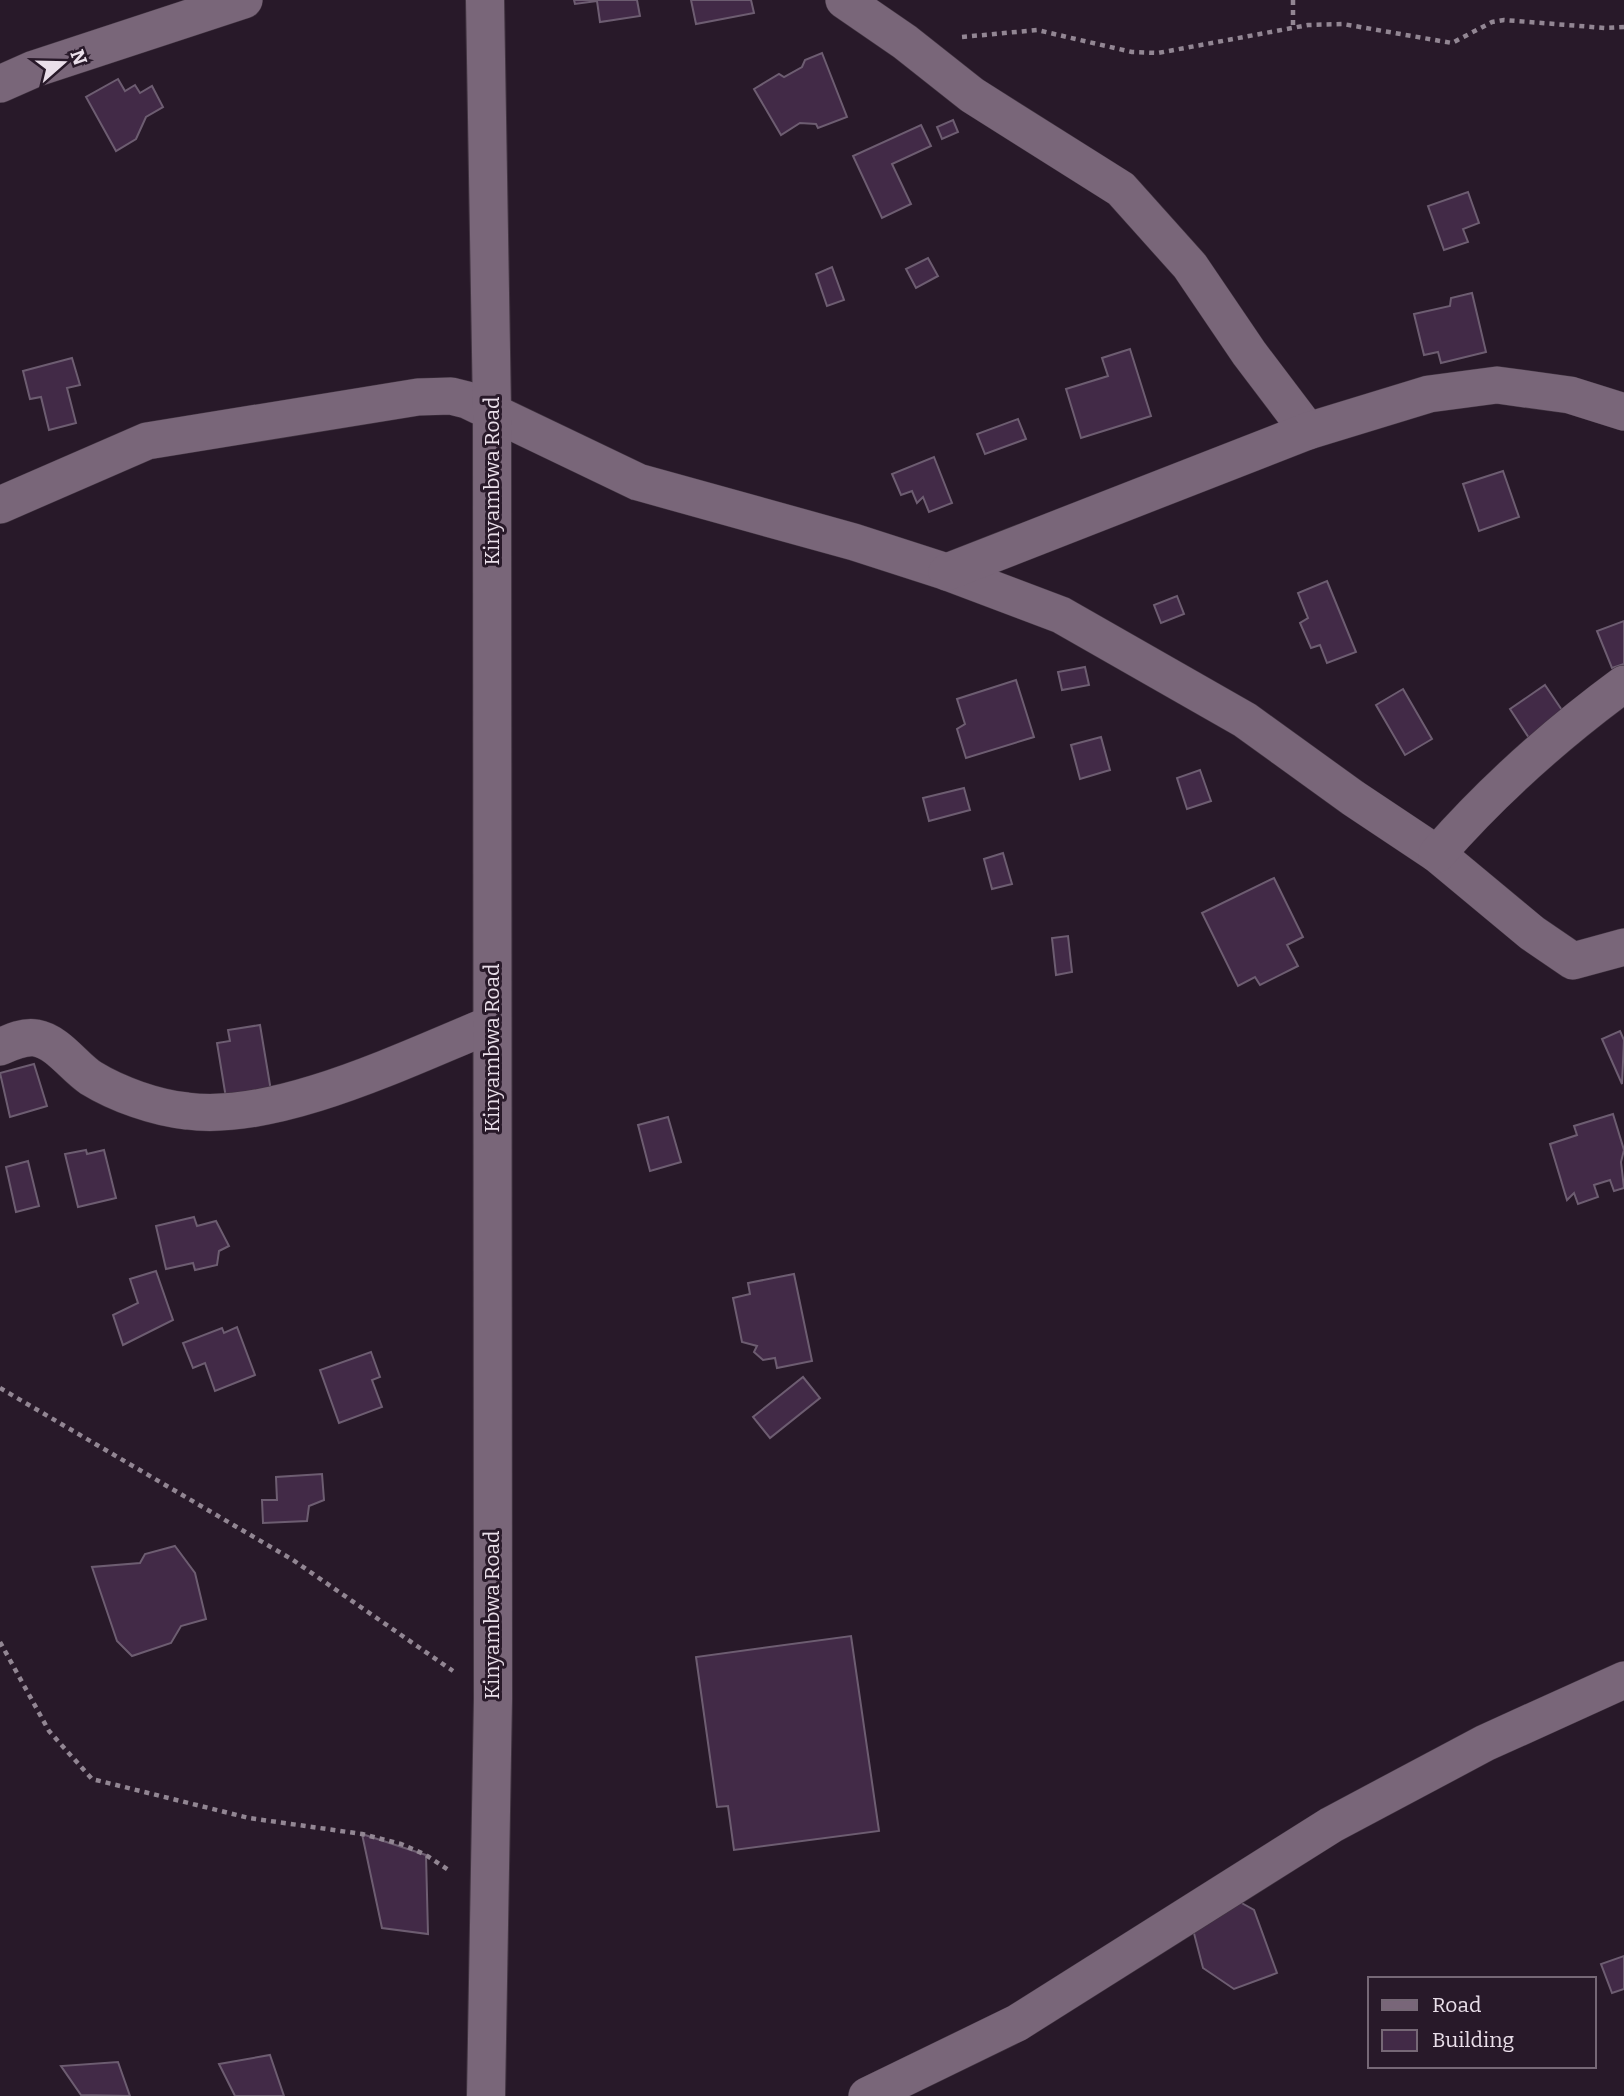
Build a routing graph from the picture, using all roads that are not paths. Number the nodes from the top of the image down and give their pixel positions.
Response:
1 (244, 0) edge
2 (485, 0) edge
3 (844, 0) edge
4 (0, 84) edge
5 (492, 410) junction
6 (1624, 412) edge
7 (1308, 431) junction
8 (0, 505) edge
9 (947, 572) junction
10 (1624, 684) edge
11 (1437, 854) junction
12 (1624, 947) edge
13 (492, 1024) junction
14 (0, 1047) edge
15 (1624, 1680) edge
16 (486, 2096) edge
17 (867, 2096) edge

1 - 4 street
2 - 5 street, Kinyambwa Road
3 - 7 street
5 - 8 street
5 - 9 street
5 - 13 street, Kinyambwa Road
6 - 7 street
7 - 9 street
9 - 11 street
10 - 11 street
11 - 12 street
13 - 14 street
13 - 16 street, Kinyambwa Road
15 - 17 street

